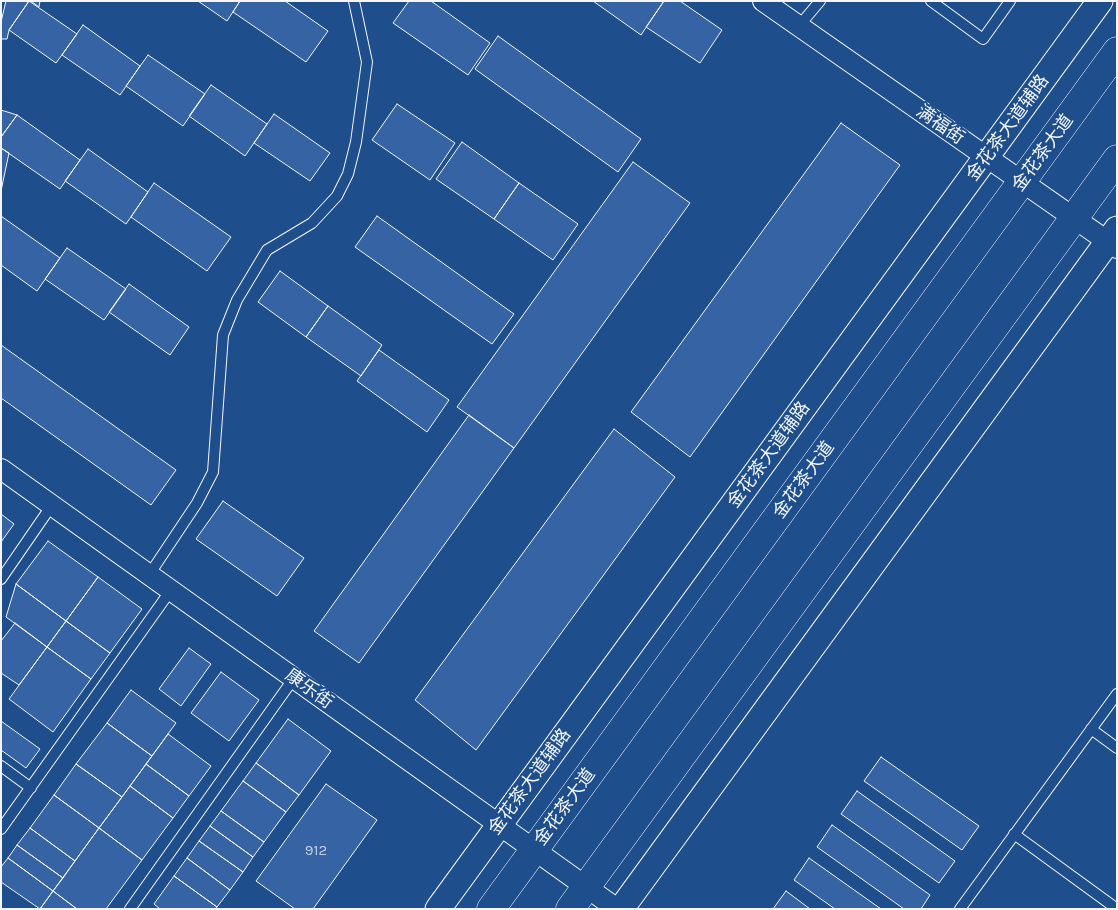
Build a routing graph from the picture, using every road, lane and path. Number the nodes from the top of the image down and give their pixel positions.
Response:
1 (354, 1) edge
2 (763, 1) edge
3 (820, 1) edge
4 (931, 1) edge
5 (1010, 1) edge
6 (1100, 1) edge
7 (799, 26) junction
8 (1117, 51) edge
9 (987, 157) junction
10 (1117, 159) edge
11 (1022, 182) junction
12 (1074, 218) junction
13 (1114, 240) edge
14 (1, 469) edge
15 (52, 505) junction
16 (149, 574) junction
17 (1, 579) edge
18 (171, 590) junction
19 (294, 678) junction
20 (1117, 694) edge
21 (1091, 729) junction
22 (1117, 748) edge
23 (1, 766) edge
24 (30, 788) junction
25 (499, 824) junction
26 (1, 829) edge
27 (1014, 834) junction
28 (534, 850) junction
29 (586, 887) junction
30 (130, 909) edge
31 (438, 909) edge
32 (491, 909) edge
33 (570, 909) edge
34 (619, 909) edge
35 (960, 909) edge
36 (1117, 909) edge

1 - 16 lane
2 - 7 street, 满福街
3 - 7 lane
4 - 5 lane
6 - 9 street, 金花茶大道辅路
7 - 9 street, 满福街
8 - 11 highway, 金花茶大道
9 - 11 street, 满福街
9 - 25 street, 金花茶大道辅路
10 - 12 highway
11 - 12 street, 满福街
11 - 28 highway, 金花茶大道
12 - 13 street, 满福街
12 - 29 highway
13 - 34 street
14 - 15 street, 康乐街
15 - 16 street, 康乐街
15 - 17 lane
16 - 18 street, 康乐街
18 - 19 street, 康乐街
18 - 24 lane
19 - 25 street, 康乐街
19 - 30 lane
20 - 21 lane
21 - 22 lane
21 - 27 lane
23 - 24 lane
24 - 26 lane
25 - 28 street, 康乐街
25 - 31 street, 金花茶大道辅路
27 - 35 lane
27 - 36 lane
28 - 29 street, 康乐街
28 - 32 highway, 金花茶大道
29 - 33 highway
29 - 34 street, 康乐街

